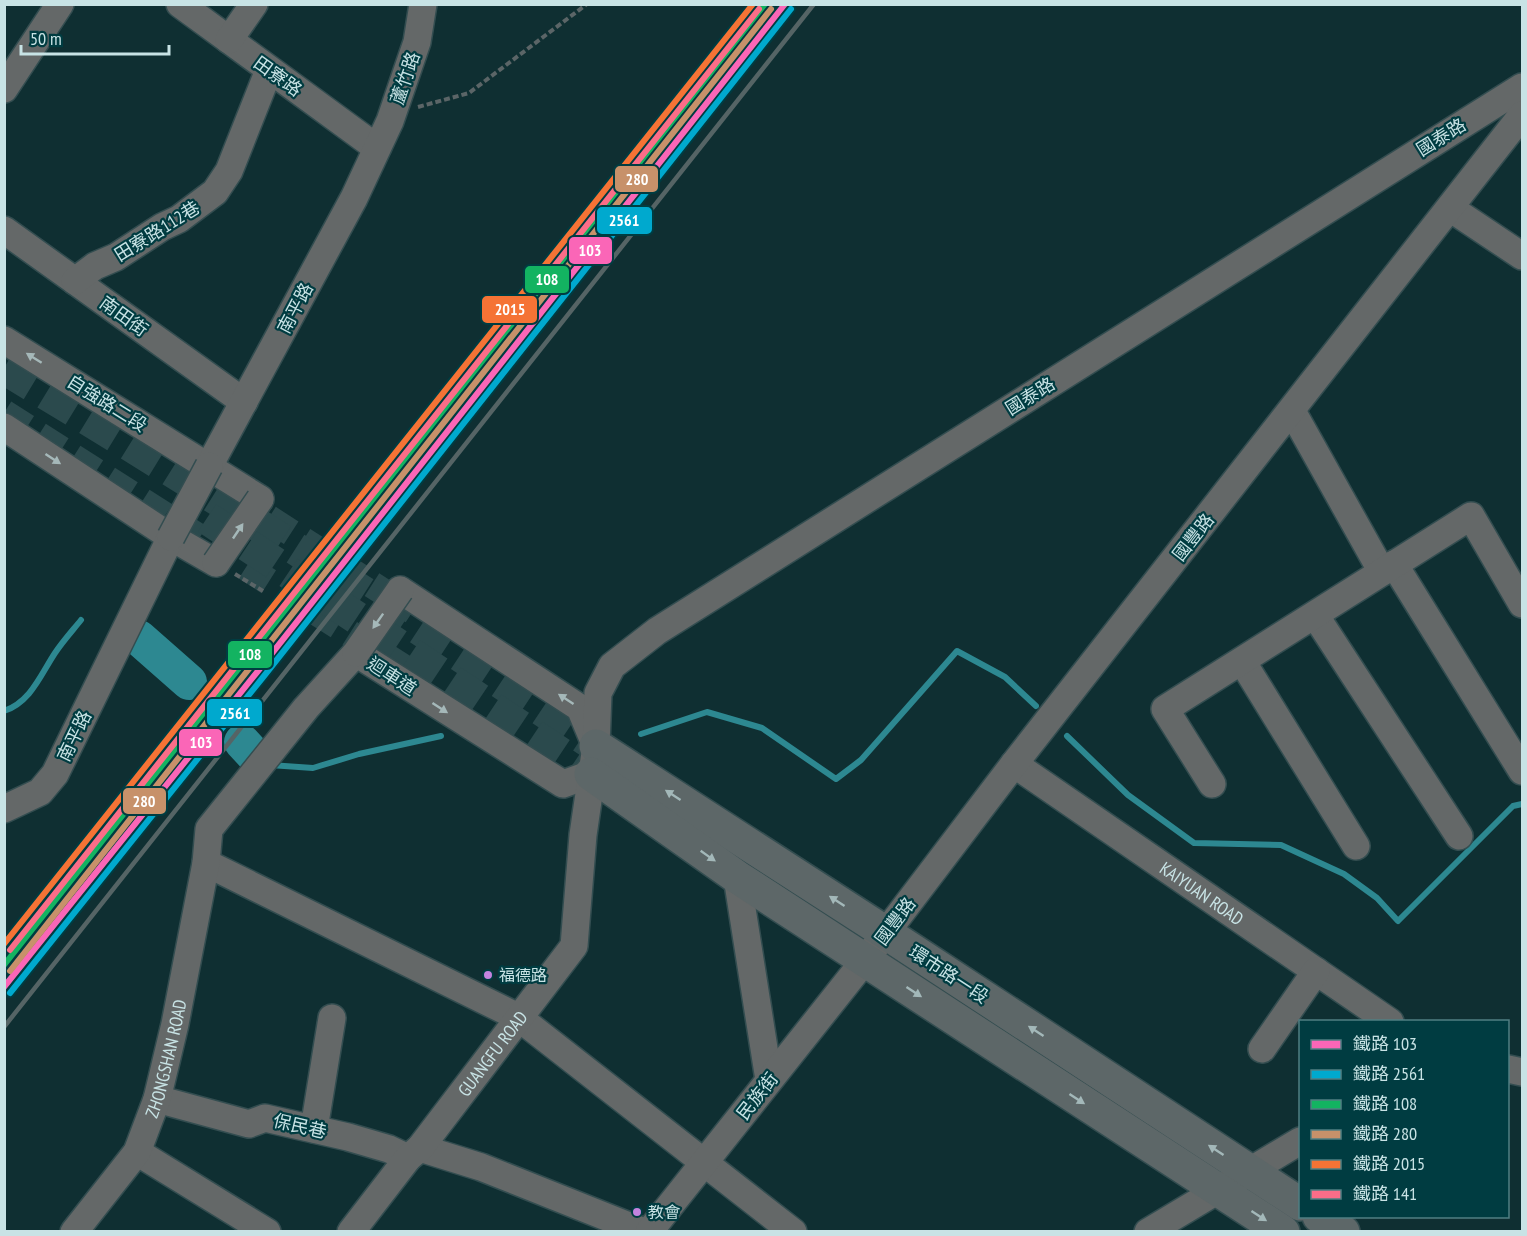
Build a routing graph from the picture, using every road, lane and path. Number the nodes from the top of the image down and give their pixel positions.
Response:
1 (60, 4) edge
2 (180, 4) edge
3 (254, 4) edge
4 (423, 4) edge
5 (587, 4) edge
6 (229, 40) junction
7 (269, 70) junction
8 (1522, 87) edge
9 (4, 89) edge
10 (397, 106) junction
11 (1522, 115) edge
12 (377, 148) junction
13 (1450, 208) junction
14 (4, 230) edge
15 (1522, 256) edge
16 (75, 281) junction
17 (4, 340) edge
18 (244, 402) junction
19 (1292, 411) junction
20 (4, 427) edge
21 (209, 466) junction
22 (171, 537) junction
23 (1388, 568) junction
24 (242, 579) dead end
25 (263, 591) dead end
26 (1522, 604) edge
27 (1315, 615) junction
28 (356, 653) junction
29 (1242, 661) junction
30 (594, 760) junction
31 (1014, 764) junction
32 (1522, 771) edge
33 (1212, 784) dead end
34 (4, 809) edge
35 (1459, 836) dead end
36 (1356, 846) dead end
37 (206, 863) junction
38 (737, 877) junction
39 (886, 933) junction
40 (865, 960) junction
41 (1316, 971) junction
42 (518, 1017) junction
43 (332, 1018) dead end
44 (1387, 1020) edge
45 (1262, 1049) dead end
46 (769, 1080) junction
47 (157, 1099) junction
48 (314, 1129) junction
49 (1299, 1141) edge
50 (137, 1152) junction
51 (414, 1153) junction
52 (705, 1163) junction
53 (1248, 1170) junction
54 (1218, 1190) junction
55 (1299, 1203) edge
56 (1322, 1218) edge
57 (74, 1232) edge
58 (267, 1232) edge
59 (351, 1232) edge
60 (644, 1232) edge
61 (650, 1232) edge
62 (793, 1232) edge
63 (1148, 1232) edge
64 (1283, 1232) edge
65 (1342, 1232) edge

1 - 9 street
2 - 6 street, 田寮路
3 - 6 street
4 - 10 street, 蘆竹路
5 - 10 path
6 - 7 street, 田寮路
7 - 12 street, 田寮路
7 - 16 street, 田寮路112巷
8 - 30 street, 國泰路
10 - 12 street, 蘆竹路
11 - 13 street, 國豐路
12 - 18 street, 南平路
13 - 15 street
13 - 19 street, 國豐路
14 - 16 street, 南田街
16 - 18 street, 南田街
21 -> 17 street, 自強路二段
18 - 21 street, 南平路
19 - 23 street
19 - 31 street, 國豐路
20 -> 22 street
21 - 22 street, 南平路, bridge
22 -> 21 street, bridge
22 - 34 street, 南平路
23 - 26 street
23 - 27 street
23 - 32 street
24 - 25 path
27 - 29 street
27 - 35 street
28 -> 30 street, 迴車道
30 -> 28 street, 迴車道, bridge
28 - 37 street, ZHONGSHAN ROAD
29 - 33 street
29 - 36 street
30 -> 38 main road, 環市路一段
39 -> 30 main road, 環市路一段
30 - 42 street, GUANGFU ROAD
31 - 39 street, 國豐路
31 - 41 street, KAIYUAN ROAD
37 - 42 street
37 - 47 street, ZHONGSHAN ROAD
38 - 40 main road, 環市路一段
38 - 46 street
39 - 40 street, 國豐路
53 -> 39 main road, 環市路一段
40 - 46 street, 民族街
40 -> 54 main road, 環市路一段
41 - 44 street, KAIYUAN ROAD
41 - 45 street
42 - 51 street, GUANGFU ROAD
42 - 52 street
43 - 48 street
46 - 52 street, 民族街
47 - 48 street, 保民巷
47 - 50 street, ZHONGSHAN ROAD
48 - 51 street, 保民巷
49 - 53 street
50 - 57 street, ZHONGSHAN ROAD
50 - 58 street
51 - 59 street, GUANGFU ROAD
51 - 60 street, 保民巷
52 - 61 street, 民族街
52 - 62 street
53 - 54 street
53 - 55 main road, 環市路一段
54 - 63 street
54 -> 64 main road, 環市路一段
56 - 65 main road

